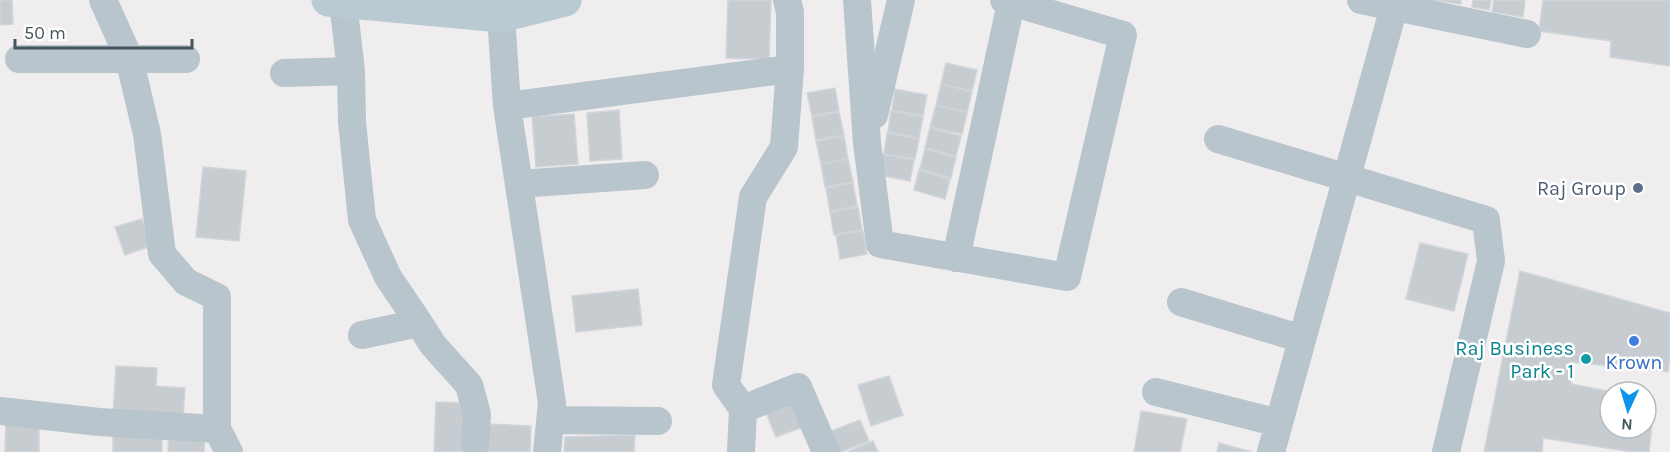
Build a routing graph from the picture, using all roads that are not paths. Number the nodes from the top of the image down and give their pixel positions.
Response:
1 (103, 0) edge
2 (565, 0) edge
3 (787, 0) edge
4 (857, 0) edge
5 (901, 0) edge
6 (1361, 0) edge
7 (349, 1) edge
8 (1007, 2) edge
9 (1394, 7) junction
10 (501, 16) junction
11 (1527, 34) dead end
12 (129, 58) junction
13 (19, 59) dead end
14 (186, 59) dead end
15 (790, 69) junction
16 (351, 71) junction
17 (284, 73) dead end
18 (507, 106) junction
19 (1218, 140) dead end
20 (867, 143) junction
21 (645, 175) dead end
22 (1346, 179) junction
23 (519, 184) junction
24 (956, 258) junction
25 (1181, 302) dead end
26 (419, 323) junction
27 (362, 335) dead end
28 (1302, 339) junction
29 (1156, 392) dead end
30 (743, 409) junction
31 (0, 411) edge
32 (551, 420) junction
33 (658, 421) dead end
34 (1280, 423) junction
35 (223, 440) edge
36 (475, 444) dead end
37 (547, 452) edge
38 (741, 452) edge
39 (826, 452) edge
40 (1271, 452) edge
41 (1446, 452) edge

1 - 12 street
2 - 10 street
3 - 15 street
4 - 20 street
5 - 20 street
6 - 9 street
7 - 10 street
7 - 16 street
8 - 24 street
8 - 24 street
9 - 11 street
9 - 22 street
10 - 18 street
12 - 13 street
12 - 14 street
12 - 35 street
15 - 18 street
15 - 30 street
16 - 17 street
16 - 26 street
18 - 23 street
19 - 22 street
20 - 24 street
21 - 23 street
22 - 28 street
22 - 41 street
23 - 32 street
25 - 28 street
26 - 27 street
26 - 36 street
28 - 34 street
29 - 34 street
30 - 38 street
30 - 39 street
31 - 35 street
32 - 33 street
32 - 37 street
34 - 40 street

